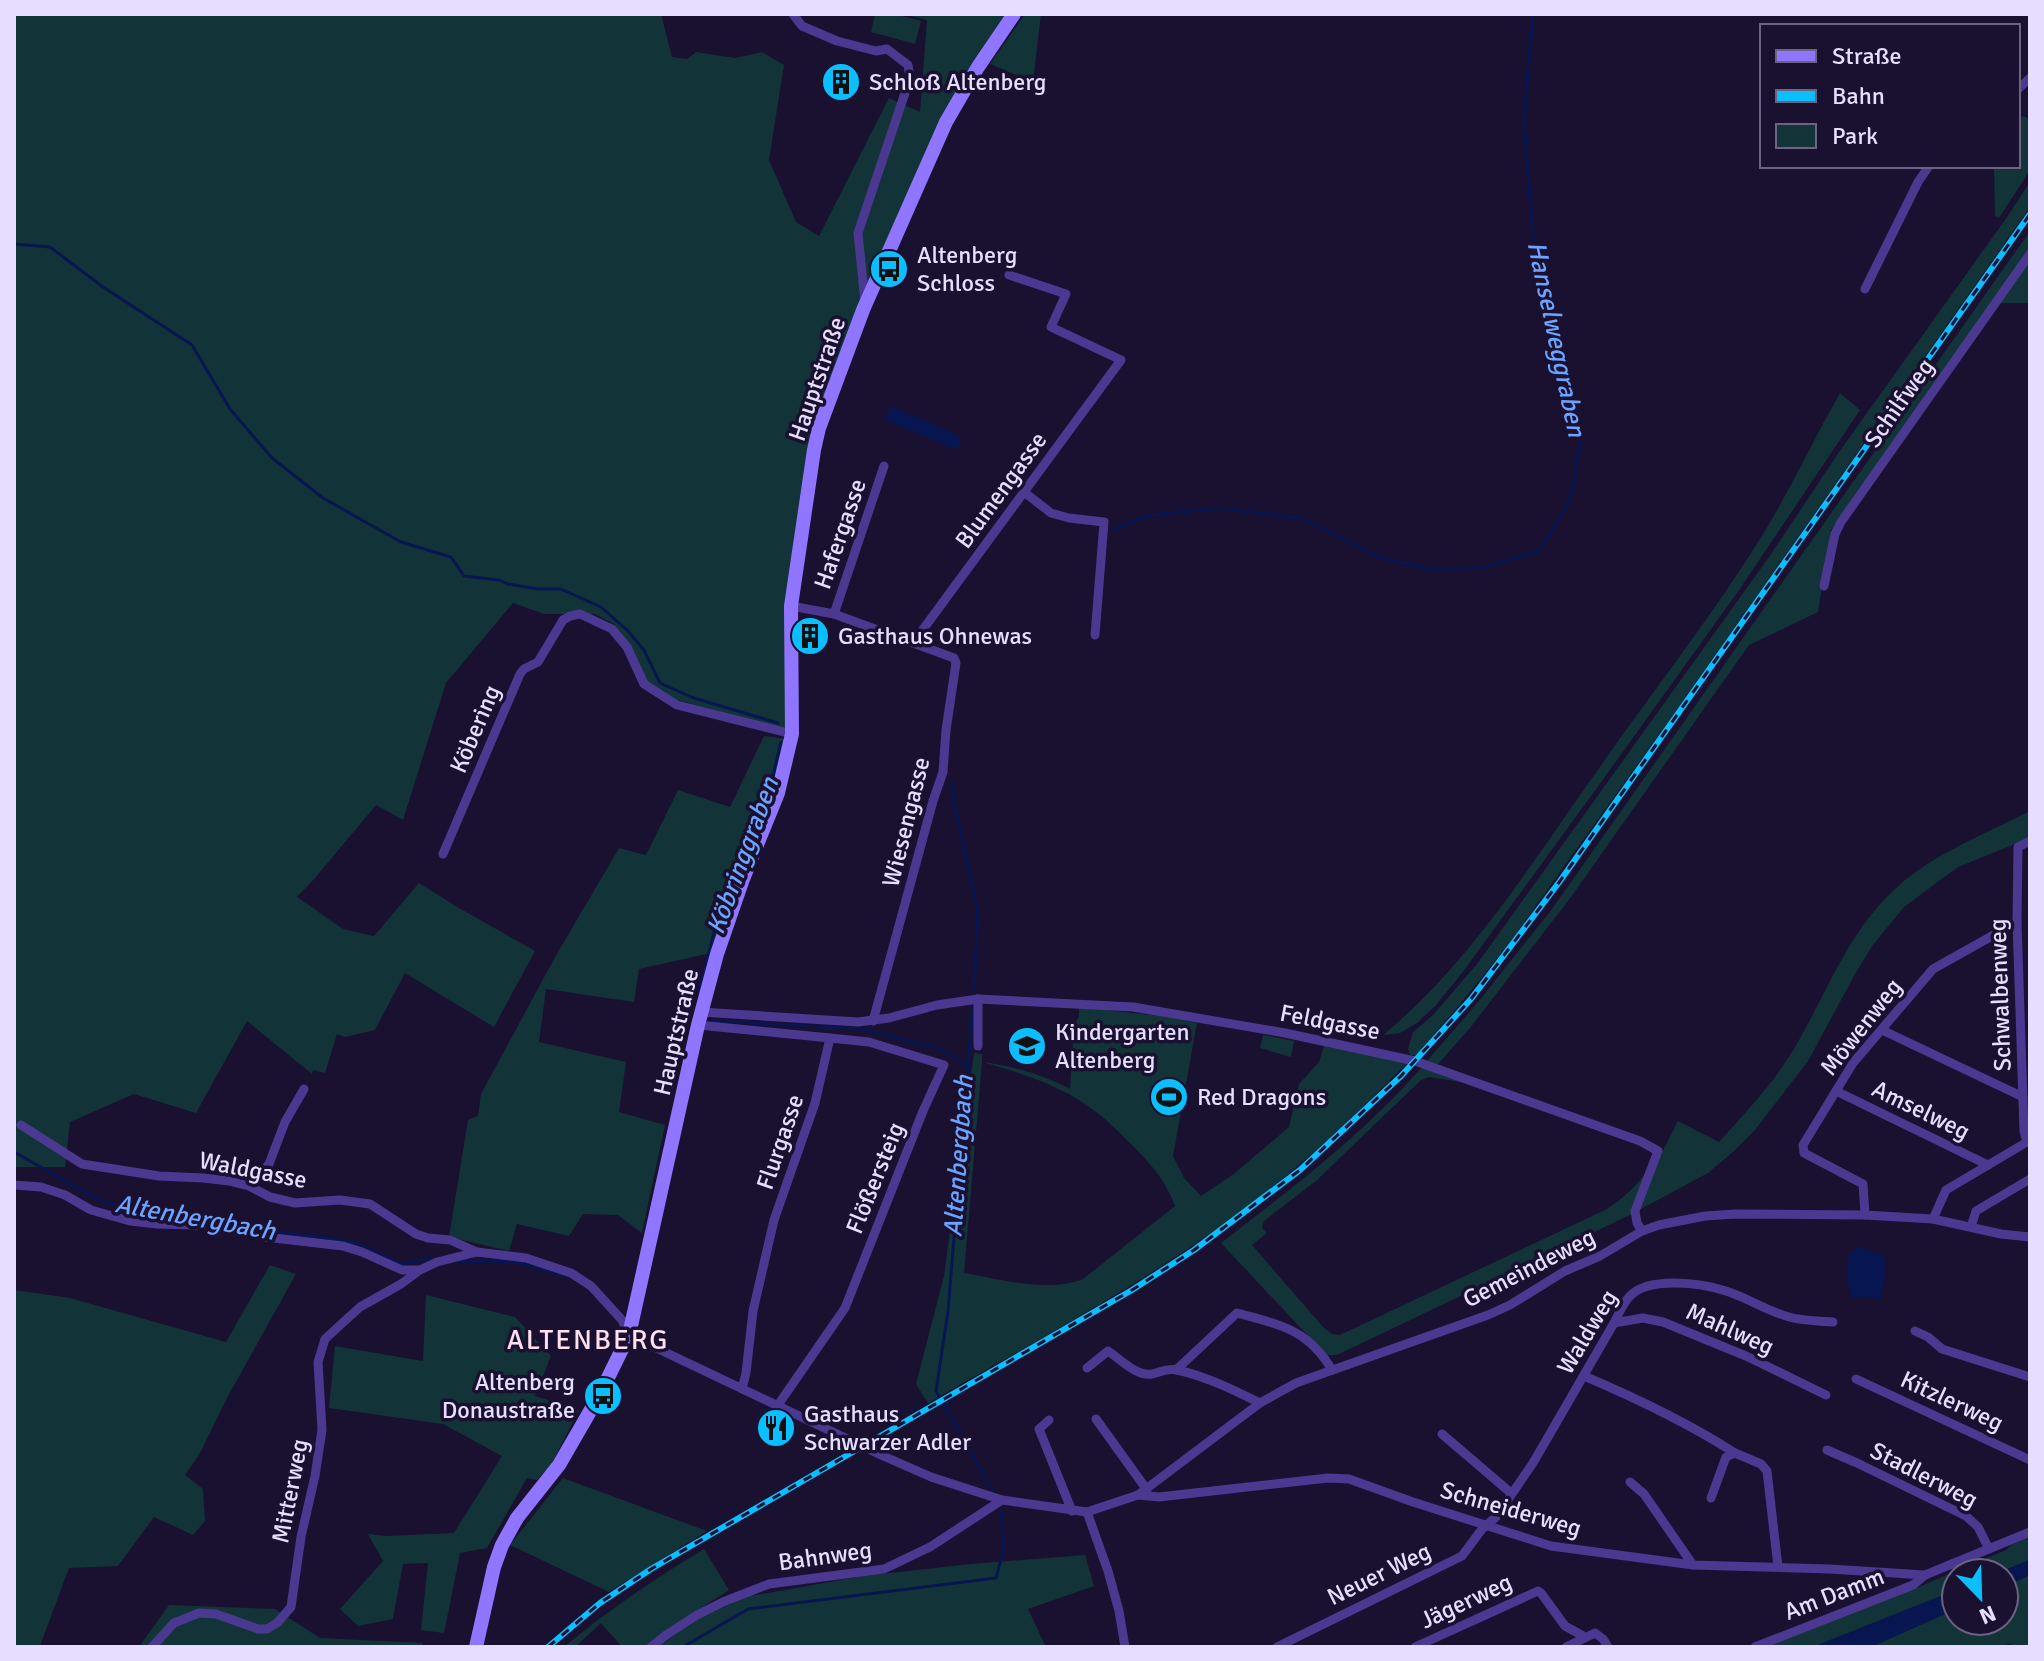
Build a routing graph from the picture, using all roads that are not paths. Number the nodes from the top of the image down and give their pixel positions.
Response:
1 (793, 14) edge
2 (1014, 14) edge
3 (1928, 168) edge
4 (2030, 254) edge
5 (1009, 275) dead end
6 (1865, 289) dead end
7 (864, 308) junction
8 (884, 466) dead end
9 (1024, 492) junction
10 (1824, 586) dead end
11 (791, 606) junction
12 (834, 614) junction
13 (1095, 635) dead end
14 (913, 643) junction
15 (792, 734) junction
16 (2030, 841) edge
17 (443, 854) dead end
18 (2017, 922) junction
19 (978, 999) junction
20 (700, 1019) junction
21 (873, 1021) junction
22 (1882, 1030) junction
23 (830, 1038) junction
24 (978, 1046) dead end
25 (304, 1089) dead end
26 (1836, 1091) junction
27 (2023, 1097) junction
28 (21, 1125) dead end
29 (2028, 1141) edge
30 (1988, 1165) junction
31 (2030, 1179) edge
32 (14, 1185) edge
33 (249, 1186) junction
34 (1865, 1215) junction
35 (1933, 1219) junction
36 (1971, 1227) junction
37 (1642, 1231) junction
38 (2030, 1237) edge
39 (477, 1252) junction
40 (420, 1270) junction
41 (1833, 1322) dead end
42 (1614, 1323) junction
43 (1915, 1331) dead end
44 (629, 1335) junction
45 (1087, 1368) dead end
46 (1176, 1370) junction
47 (1332, 1370) junction
48 (1584, 1376) junction
49 (2030, 1377) edge
50 (1856, 1379) dead end
51 (742, 1389) junction
52 (1826, 1395) dead end
53 (1260, 1403) junction
54 (778, 1405) junction
55 (1096, 1419) dead end
56 (1049, 1420) dead end
57 (1442, 1434) dead end
58 (1827, 1450) dead end
59 (1735, 1453) junction
60 (2030, 1460) edge
61 (1630, 1482) dead end
62 (1142, 1492) junction
63 (1511, 1493) junction
64 (1711, 1498) dead end
65 (1002, 1500) junction
66 (1072, 1511) junction
67 (1087, 1512) junction
68 (1488, 1525) junction
69 (2030, 1532) edge
70 (1989, 1549) junction
71 (1693, 1565) junction
72 (1778, 1567) junction
73 (1925, 1575) junction
74 (1585, 1637) junction
75 (152, 1647) edge
76 (476, 1647) edge
77 (651, 1647) edge
78 (1125, 1647) edge
79 (1277, 1647) edge
80 (1415, 1647) edge
81 (1566, 1647) edge
82 (1608, 1647) edge
83 (1755, 1647) edge

1 - 7 street
2 - 7 main road, Hauptstraße
3 - 6 street
4 - 10 street, Schilfweg
5 - 9 street, Blumengasse
7 - 11 main road, Hauptstraße
8 - 12 street, Hafergasse
9 - 13 street
9 - 14 street, Blumengasse
11 - 12 street, Wiesengasse
11 - 15 main road, Hauptstraße
12 - 14 street, Wiesengasse
14 - 21 street, Wiesengasse
15 - 17 street, Köbering
15 - 20 main road, Hauptstraße
16 - 18 street, Schwalbenweg
18 - 22 street, Möwenweg
18 - 27 street, Schwalbenweg
19 - 21 street, Feldgasse
19 - 24 street
19 - 37 street, Feldgasse
20 - 21 street, Feldgasse
20 - 23 street
20 - 44 main road, Hauptstraße
22 - 26 street, Möwenweg
22 - 27 street
23 - 51 street, Flurgasse
23 - 54 street, Flößersteig
25 - 33 street
26 - 30 street, Amselweg
26 - 34 street, Möwenweg
27 - 29 street, Schwalbenweg
28 - 33 street, Waldgasse
29 - 30 street, Schwalbenweg
30 - 35 street, Schwalbenweg
31 - 36 street
32 - 40 street
33 - 39 street, Waldgasse
34 - 35 street, Gemeindeweg
34 - 37 street, Gemeindeweg
35 - 36 street, Gemeindeweg
36 - 38 street, Gemeindeweg
37 - 47 street, Gemeindeweg
39 - 40 street
39 - 44 street
40 - 75 street, Mitterweg
41 - 42 street, Waldweg
42 - 48 street, Waldweg
42 - 52 street, Mahlweg
43 - 49 street
44 - 51 street
44 - 76 main road, Hauptstraße
45 - 46 street
46 - 47 street
46 - 53 street
47 - 53 street, Gemeindeweg
48 - 59 street
48 - 63 street, Waldweg
50 - 60 street, Kitzlerweg
51 - 54 street
53 - 62 street, Gemeindeweg
54 - 65 street
55 - 62 street
56 - 66 street
57 - 63 street
58 - 70 street, Stadlerweg
59 - 64 street
59 - 72 street
61 - 71 street
62 - 67 street, Gemeindeweg
62 - 68 street, Schneiderweg
63 - 68 street, Waldweg
65 - 66 street
65 - 77 street, Bahnweg
66 - 67 street
67 - 78 street
68 - 71 street, Schneiderweg
68 - 79 street, Neuer Weg
69 - 70 street, Am Damm
70 - 73 street, Am Damm
71 - 72 street, Schneiderweg
72 - 73 street, Schneiderweg
73 - 83 street, Am Damm
74 - 80 street, Jägerweg
74 - 81 street
74 - 82 street

